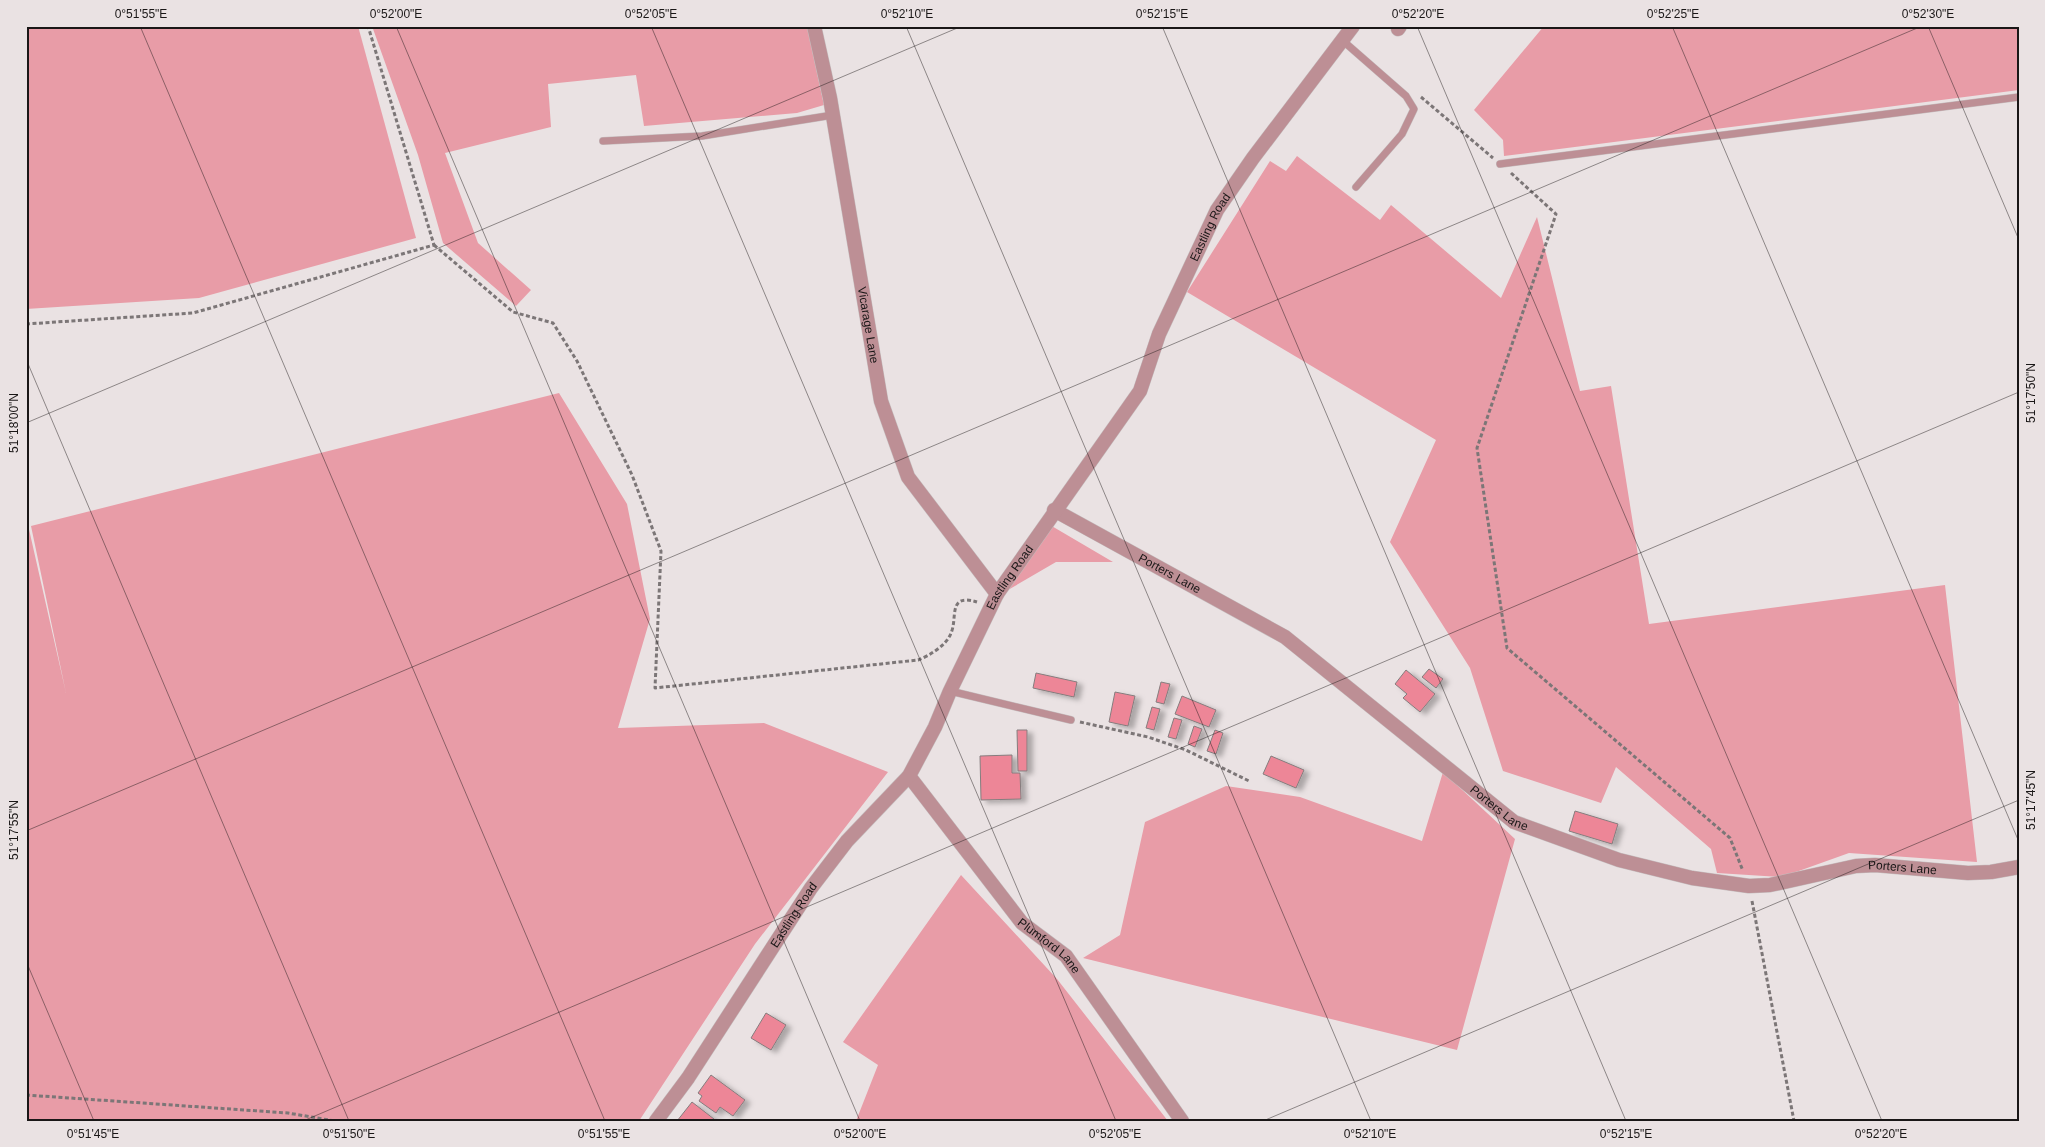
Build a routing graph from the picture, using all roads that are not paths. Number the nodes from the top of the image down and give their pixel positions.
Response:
1 (814, 26) edge
2 (1353, 26) edge
3 (1342, 40) junction
4 (2019, 97) edge
5 (833, 116) junction
6 (603, 141) dead end
7 (1500, 164) road end
8 (1356, 187) dead end
9 (1054, 510) junction
10 (993, 600) junction
11 (950, 691) junction
12 (1071, 720) road end
13 (909, 776) junction
14 (963, 840) dead end
15 (2019, 867) edge
16 (656, 1121) edge
17 (1182, 1121) edge

1 - 5 street, Vicarage Lane
2 - 3 street, Eastling Road
3 - 8 lane
3 - 9 street, Eastling Road
4 - 7 lane
5 - 6 lane
5 - 10 street, Vicarage Lane
9 - 10 street, Eastling Road
9 - 15 street, Porters Lane
10 - 11 street, Eastling Road
11 - 12 lane
11 - 13 street, Eastling Road
13 - 14 street
13 - 16 street, Eastling Road
13 - 17 street, Plumford Lane

